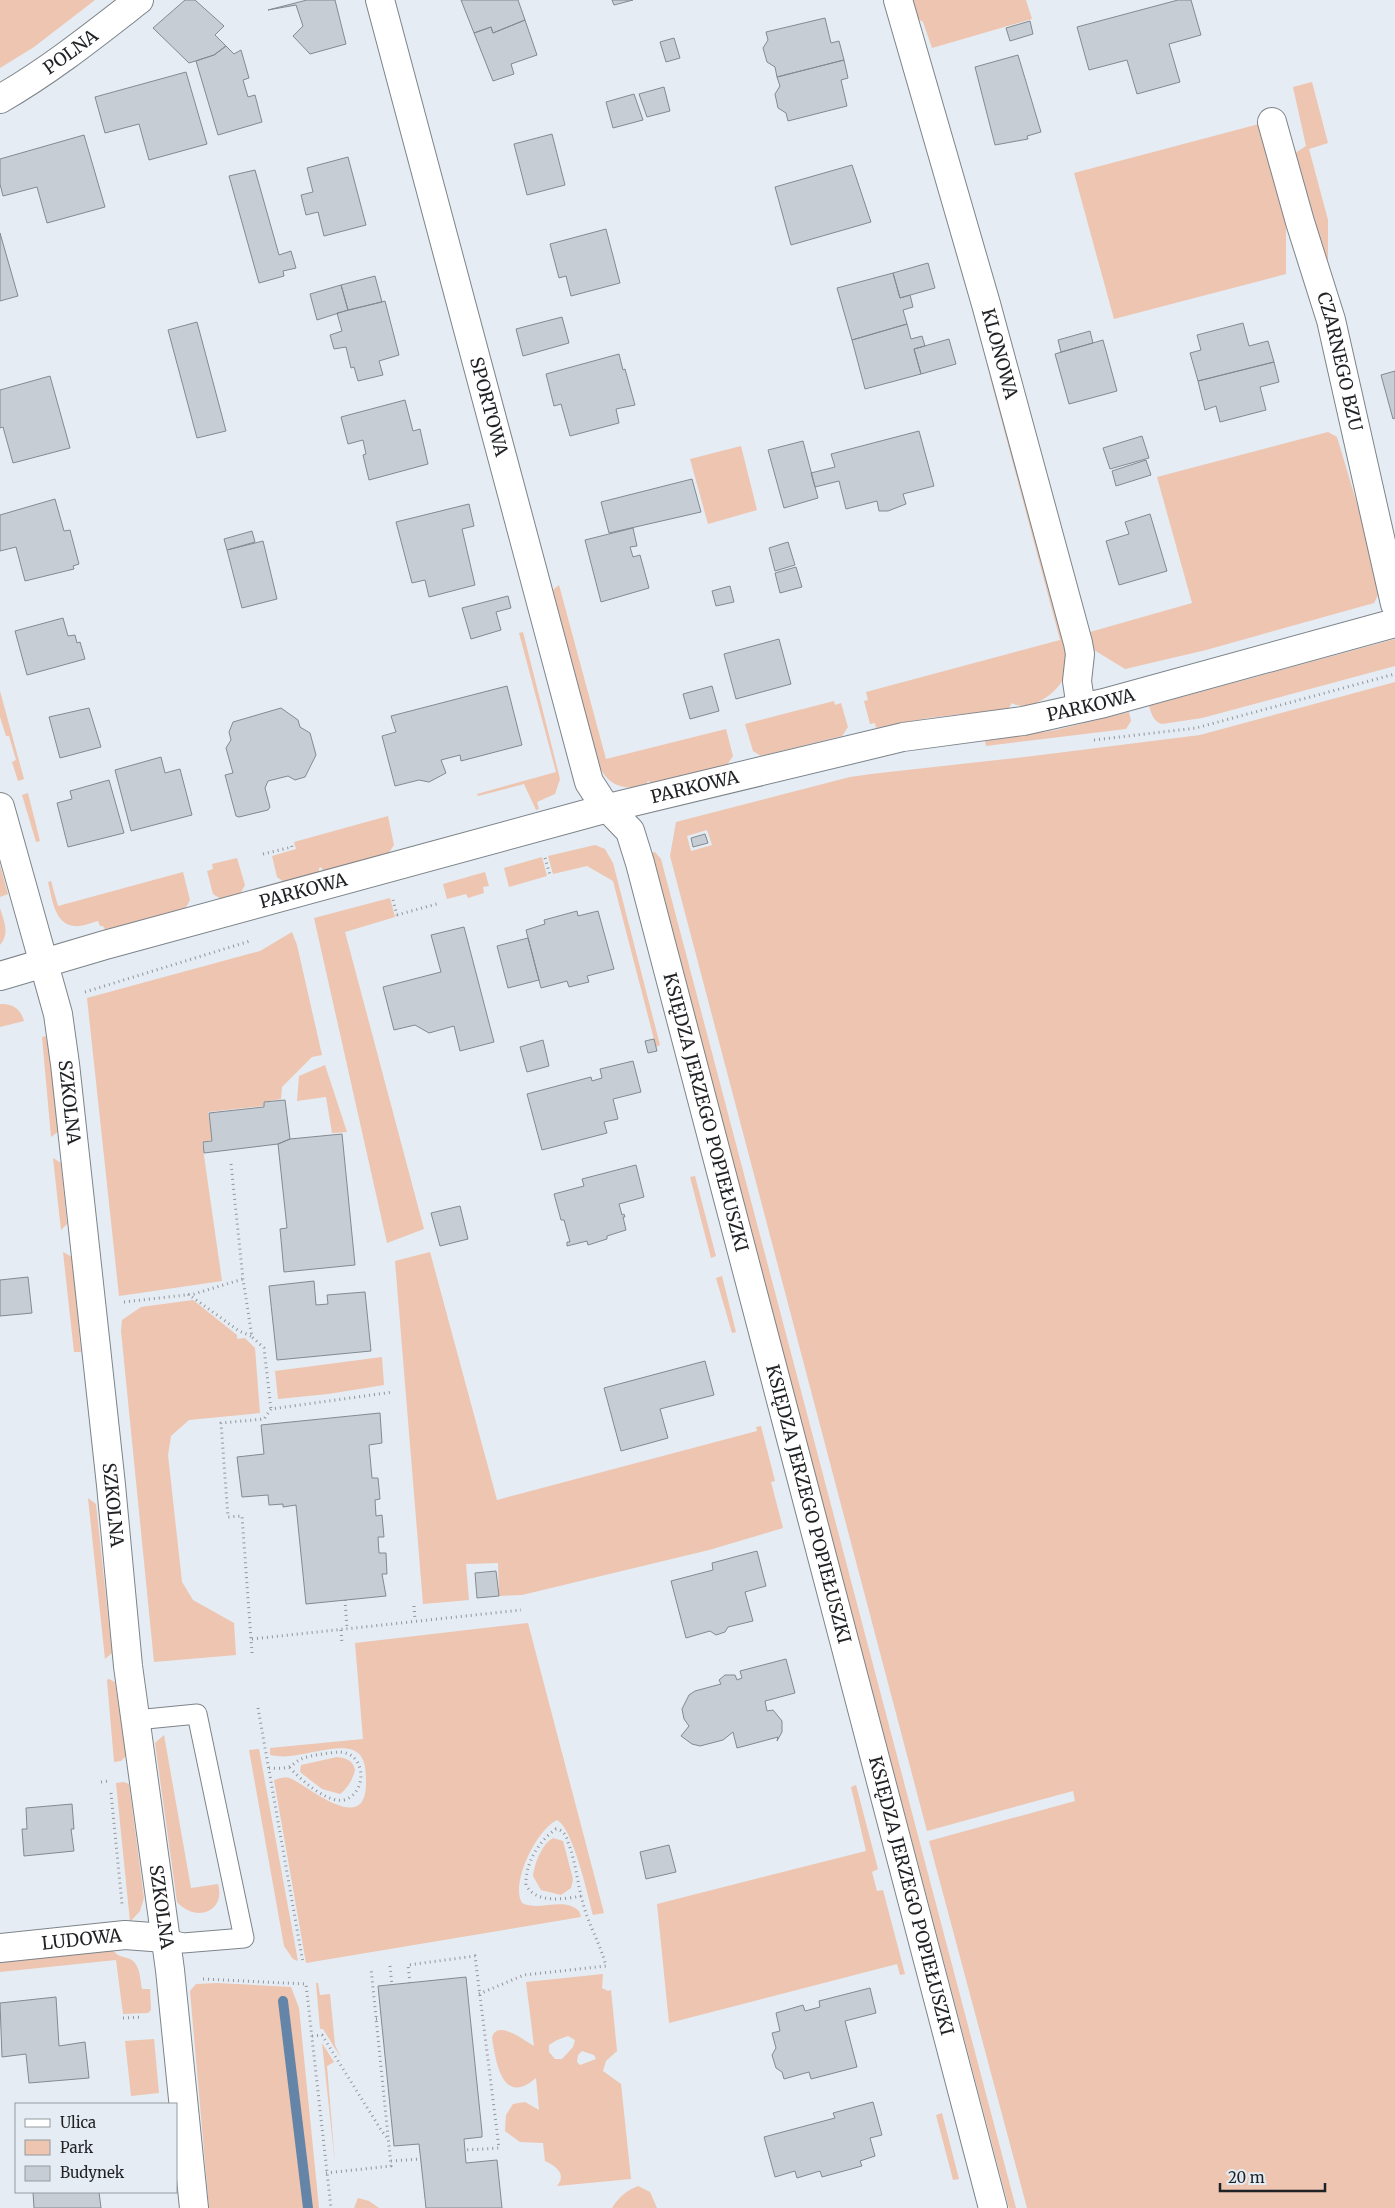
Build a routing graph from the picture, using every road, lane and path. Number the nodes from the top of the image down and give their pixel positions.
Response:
1 (139, 0) edge
2 (380, 0) edge
3 (898, 0) edge
4 (0, 99) edge
5 (1272, 122) dead end
6 (1395, 604) edge
7 (1395, 624) edge
8 (1081, 708) junction
9 (0, 807) edge
10 (608, 808) junction
11 (291, 843) dead end
12 (543, 850) dead end
13 (263, 854) dead end
14 (550, 875) dead end
15 (392, 898) dead end
16 (440, 903) dead end
17 (44, 963) junction
18 (0, 976) edge
19 (231, 1164) dead end
20 (243, 1279) junction
21 (188, 1294) junction
22 (120, 1303) dead end
23 (252, 1337) junction
24 (393, 1392) dead end
25 (271, 1409) junction
26 (345, 1600) dead end
27 (414, 1606) dead end
28 (521, 1610) dead end
29 (415, 1620) junction
30 (347, 1629) junction
31 (341, 1630) junction
32 (252, 1639) junction
33 (342, 1644) dead end
34 (252, 1653) dead end
35 (258, 1708) dead end
36 (136, 1720) junction
37 (289, 1767) junction
38 (269, 1768) junction
39 (109, 1781) dead end
40 (101, 1782) dead end
41 (582, 1896) junction
42 (165, 1938) junction
43 (0, 1948) edge
44 (303, 1963) dead end
45 (390, 1966) dead end
46 (371, 1968) dead end
47 (198, 1979) dead end
48 (410, 1983) dead end
49 (392, 1985) dead end
50 (479, 1994) junction
51 (147, 2016) dead end
52 (124, 2018) dead end
53 (381, 2018) dead end
54 (376, 2019) junction
55 (312, 2036) junction
56 (389, 2140) junction
57 (465, 2150) dead end
58 (421, 2159) dead end
59 (391, 2161) junction
60 (326, 2173) junction
61 (194, 2208) edge
62 (331, 2208) edge
63 (993, 2208) edge

1 - 4 street, POLNA
2 - 10 street, SPORTOWA
3 - 8 street, KLONOWA
5 - 6 street, CZARNEGO BZU
7 - 8 street, PARKOWA
8 - 10 street, PARKOWA
9 - 17 street, SZKOLNA
10 - 17 street, PARKOWA
10 - 63 street, KSIĘDZA JERZEGO POPIEŁUSZKI
11 - 13 path
12 - 14 path
15 - 16 path
17 - 18 street, PARKOWA
17 - 36 street, SZKOLNA
19 - 20 path
20 - 21 path
20 - 23 path
21 - 22 path
21 - 23 path
23 - 25 path
24 - 25 path
25 - 32 path
26 - 30 path
27 - 29 path
28 - 29 path
29 - 30 path
30 - 31 path
31 - 32 path
31 - 33 path
32 - 34 path
35 - 38 path
36 - 42 street, SZKOLNA
36 - 42 lane
37 - 37 path
37 - 38 path
38 - 44 path
39 - 40 path
41 - 41 path
41 - 50 path
42 - 43 street, LUDOWA
42 - 61 street, SZKOLNA
45 - 49 path
46 - 54 path
47 - 55 path
48 - 50 path
50 - 57 path
51 - 52 path
53 - 54 path
54 - 56 path
55 - 56 path
55 - 60 path
56 - 59 path
58 - 59 path
59 - 60 path
60 - 62 path

